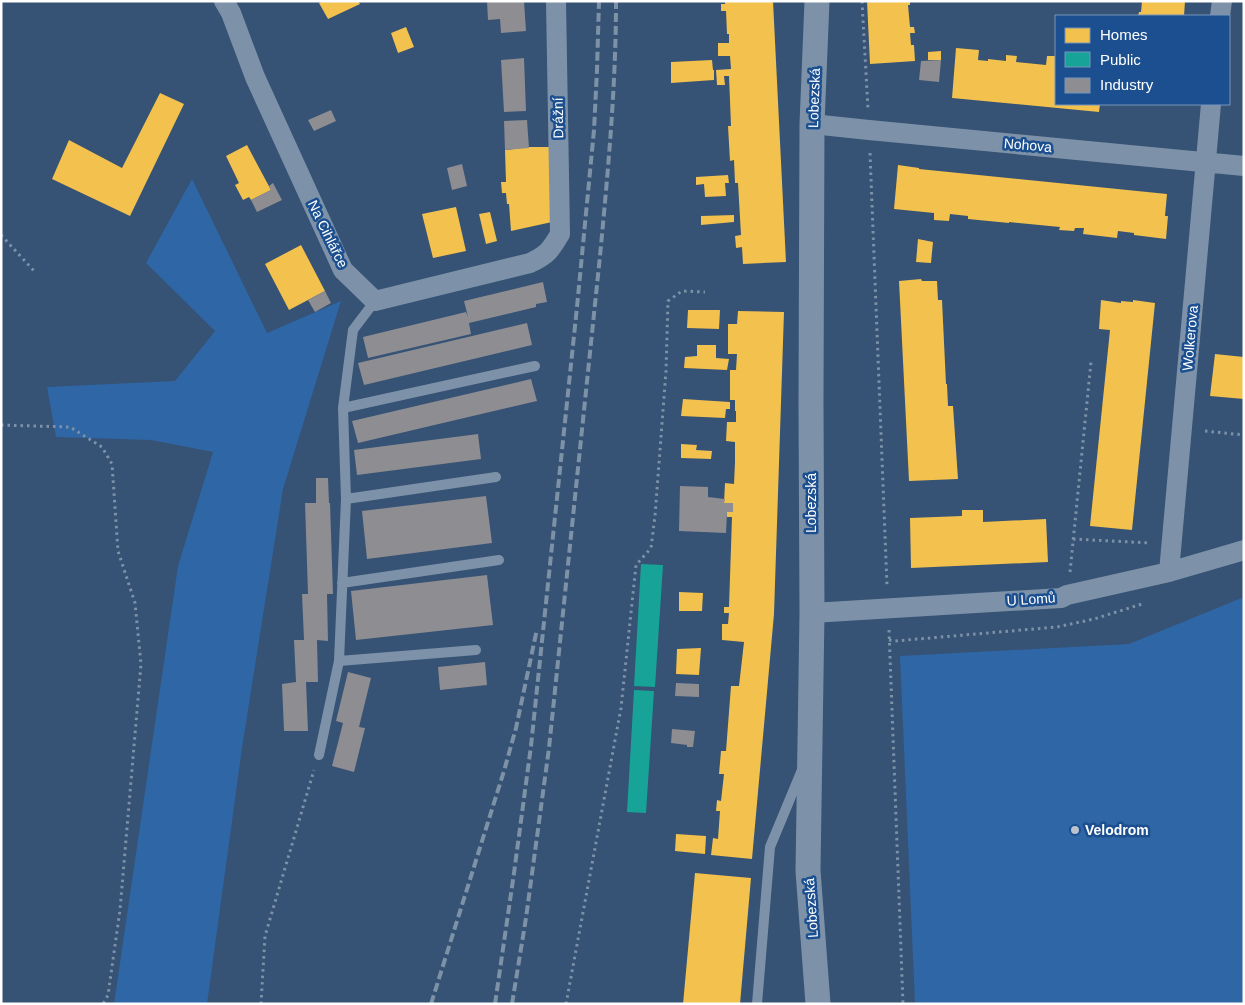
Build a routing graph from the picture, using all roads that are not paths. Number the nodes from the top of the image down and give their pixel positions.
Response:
1 (224, 1) edge
2 (556, 1) edge
3 (817, 1) edge
4 (1222, 1) edge
5 (1220, 15) edge
6 (1211, 105) edge
7 (812, 124) junction
8 (1206, 162) junction
9 (1244, 166) edge
10 (375, 301) junction
11 (535, 366) dead end
12 (343, 408) junction
13 (496, 478) dead end
14 (346, 499) junction
15 (1244, 550) edge
16 (499, 560) dead end
17 (1169, 572) junction
18 (342, 583) junction
19 (812, 613) junction
20 (476, 650) dead end
21 (338, 661) junction
22 (810, 751) junction
23 (319, 755) road end
24 (757, 1004) edge
25 (818, 1004) edge

1 - 10 street, Na Cihlářce
2 - 10 street, Drážní
3 - 7 street, Lobezská
4 - 5 street
6 - 8 street, Wolkerova
7 - 8 street, Nohova
7 - 19 street, Lobezská
8 - 9 street, Nohova
8 - 17 street, Wolkerova
10 - 12 lane
11 - 12 lane
12 - 14 lane
13 - 14 lane
14 - 18 lane
15 - 17 street, U Lomů
16 - 18 lane
17 - 19 street, U Lomů
18 - 21 lane
19 - 22 street, Lobezská
20 - 21 lane
21 - 23 lane
22 - 24 lane
22 - 25 street, Lobezská

